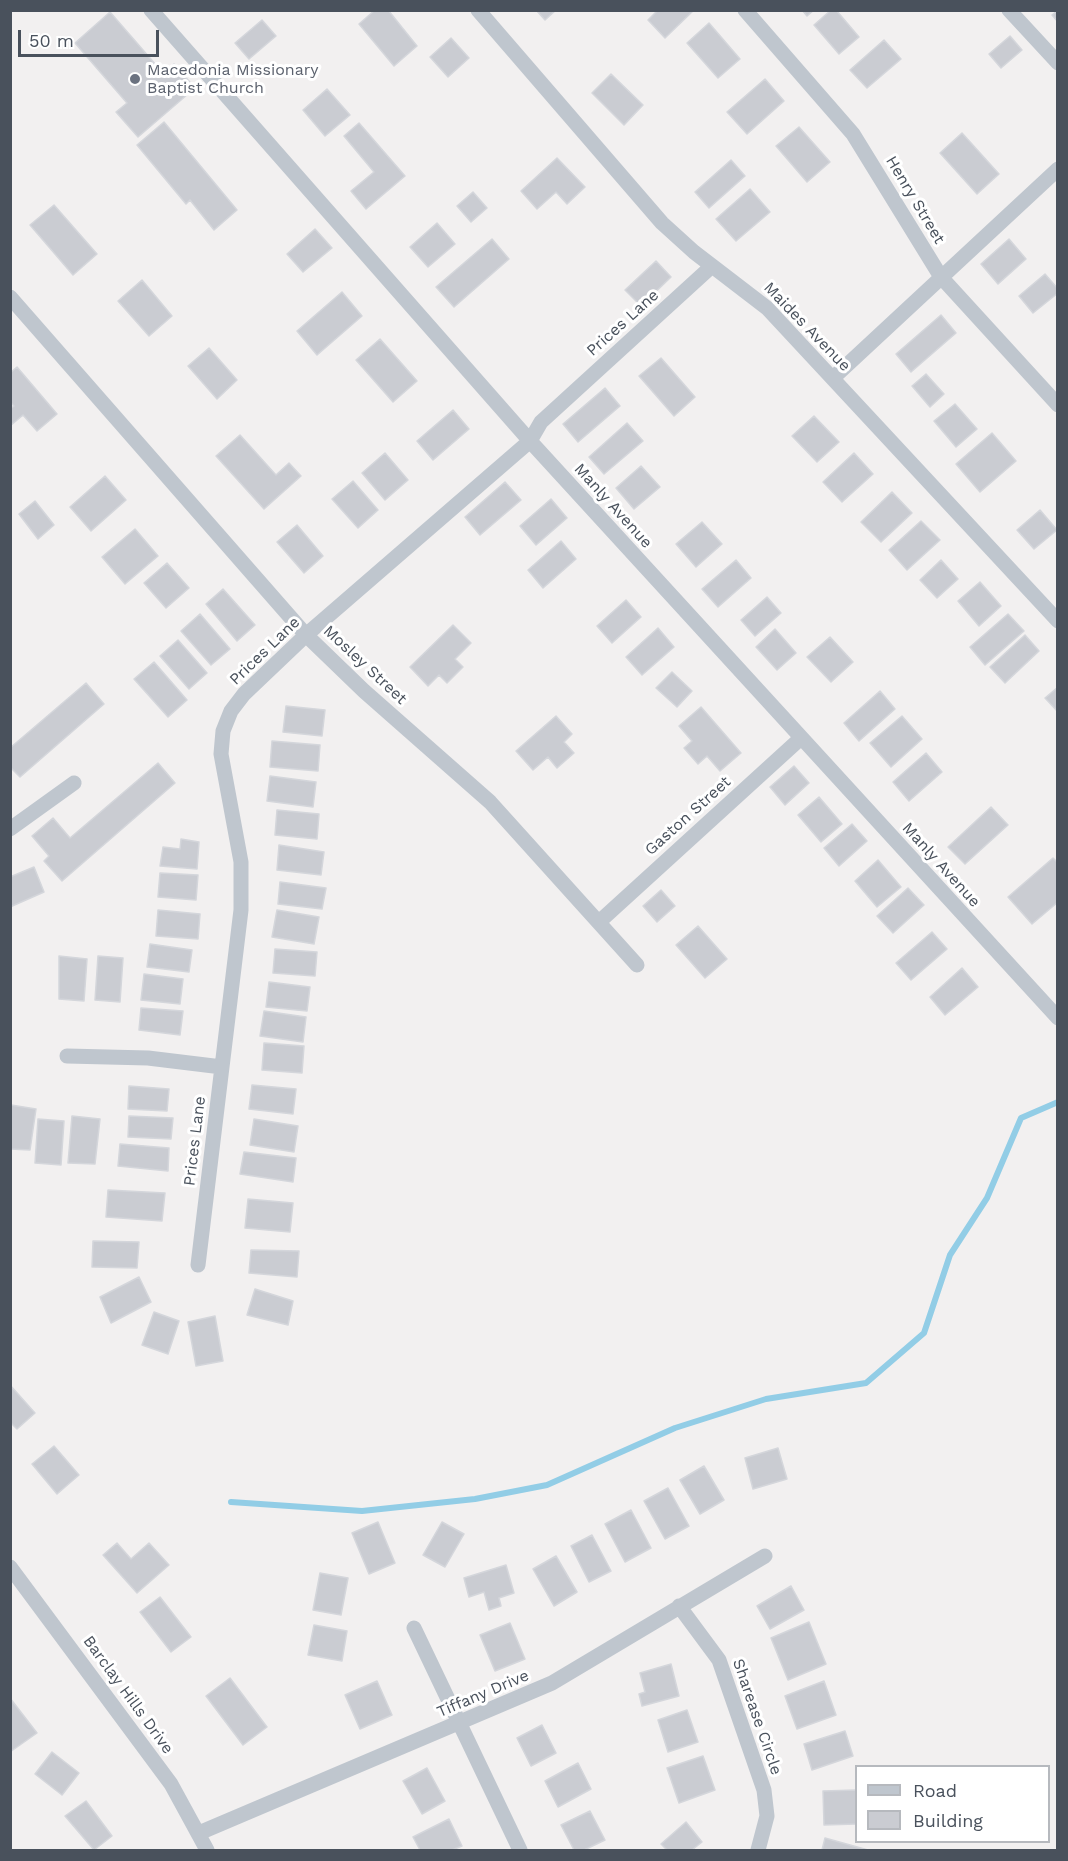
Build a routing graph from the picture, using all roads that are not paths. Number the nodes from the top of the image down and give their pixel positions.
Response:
1 (150, 10) edge
2 (478, 10) edge
3 (745, 10) edge
4 (1009, 10) edge
5 (1058, 63) edge
6 (1058, 169) edge
7 (712, 266) junction
8 (941, 277) junction
9 (10, 297) edge
10 (833, 378) junction
11 (1058, 405) edge
12 (530, 441) junction
13 (1058, 621) edge
14 (306, 635) junction
15 (801, 738) junction
16 (74, 783) dead end
17 (10, 829) edge
18 (599, 922) junction
19 (637, 965) dead end
20 (1058, 1018) edge
21 (67, 1056) dead end
22 (222, 1066) junction
23 (198, 1265) dead end
24 (765, 1556) dead end
25 (10, 1566) edge
26 (679, 1606) junction
27 (414, 1628) dead end
28 (460, 1723) junction
29 (199, 1833) junction
30 (207, 1851) edge
31 (520, 1851) edge
32 (758, 1851) edge

1 - 12 street, Manly Avenue
2 - 7 street, Maides Avenue
3 - 8 street, Henry Street
4 - 5 street
6 - 8 street
7 - 10 street, Maides Avenue
7 - 12 street, Prices Lane
8 - 10 street
8 - 11 street, Henry Street
9 - 14 street, Mosley Street
10 - 13 street, Maides Avenue
12 - 14 street, Prices Lane
12 - 15 street, Manly Avenue
14 - 18 street, Mosley Street
14 - 22 street, Prices Lane
15 - 18 street, Gaston Street
15 - 20 street, Manly Avenue
16 - 17 street
18 - 19 street, Mosley Street
21 - 22 street
22 - 23 street, Prices Lane
24 - 26 street, Tiffany Drive
25 - 29 street, Barclay Hills Drive
26 - 28 street, Tiffany Drive
26 - 32 street, Sharease Circle
27 - 28 street
28 - 29 street, Tiffany Drive
28 - 31 street
29 - 30 street, Barclay Hills Drive

